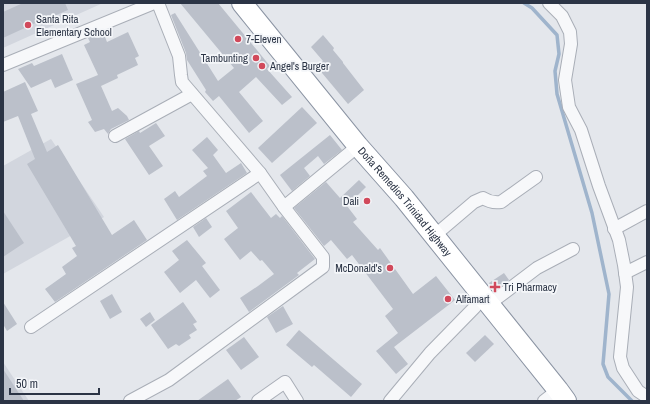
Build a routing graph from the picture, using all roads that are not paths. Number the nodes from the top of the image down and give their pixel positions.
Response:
1 (154, 3) edge
2 (158, 3) edge
3 (242, 3) edge
4 (549, 3) edge
5 (3, 66) edge
6 (192, 94) junction
7 (115, 136) dead end
8 (358, 146) junction
9 (260, 173) junction
10 (536, 178) dead end
11 (284, 207) junction
12 (647, 211) edge
13 (614, 229) junction
14 (434, 236) junction
15 (573, 249) dead end
16 (647, 262) edge
17 (625, 273) junction
18 (487, 301) junction
19 (31, 327) dead end
20 (556, 397) edge
21 (647, 397) edge
22 (130, 401) edge
23 (258, 401) edge
24 (297, 401) edge
25 (390, 401) edge

1 - 5 street
2 - 6 street
3 - 8 highway, Doña Remedios Trinidad Highway
4 - 13 street
6 - 7 street
6 - 9 street
8 - 11 street
8 - 14 highway, Doña Remedios Trinidad Highway
9 - 11 street
9 - 19 street
10 - 14 street
11 - 22 street
12 - 13 street
13 - 17 street
14 - 18 highway, Doña Remedios Trinidad Highway
15 - 18 street
16 - 17 street
17 - 21 street
18 - 20 highway, Doña Remedios Trinidad Highway
18 - 25 street
23 - 24 street

